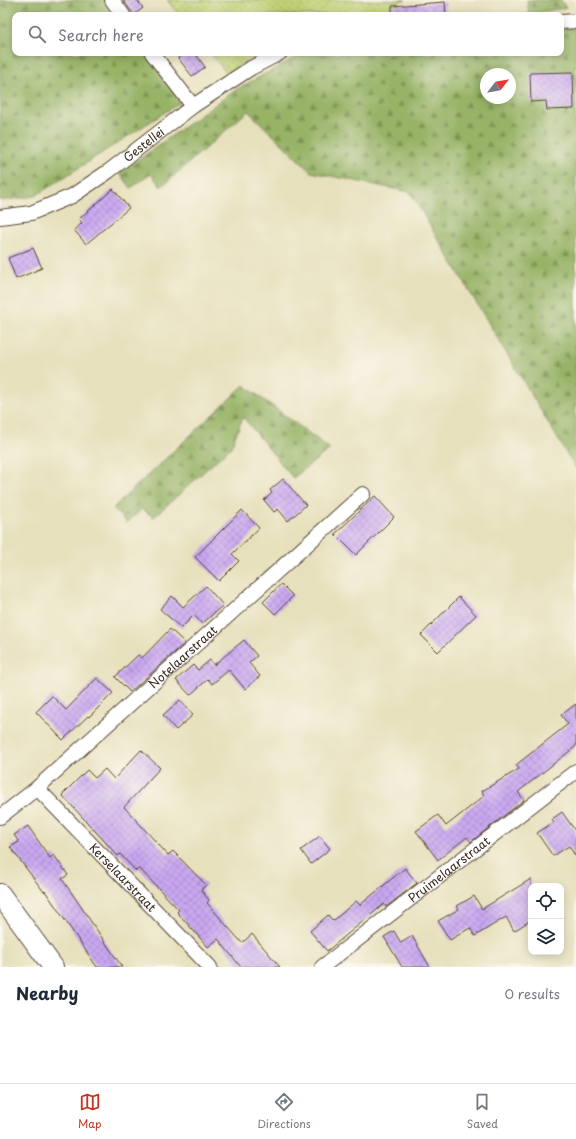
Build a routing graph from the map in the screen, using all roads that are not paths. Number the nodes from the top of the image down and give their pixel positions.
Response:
1 (112, 0) edge
2 (121, 12) edge
3 (576, 21) edge
4 (564, 22) edge
5 (154, 56) edge
6 (274, 56) edge
7 (193, 106) junction
8 (0, 217) edge
9 (362, 494) dead end
10 (576, 771) edge
11 (37, 788) junction
12 (0, 817) edge
13 (0, 894) edge
14 (53, 967) edge
15 (210, 967) edge
16 (322, 967) edge

1 - 2 street
3 - 4 street
5 - 7 street
6 - 7 street, Gestellei
7 - 8 street, Gestellei
9 - 11 street, Notelaarstraat
10 - 16 street, Pruimelaarstraat
11 - 12 street, Notelaarstraat
11 - 15 street, Kerselaarstraat
13 - 14 main road

